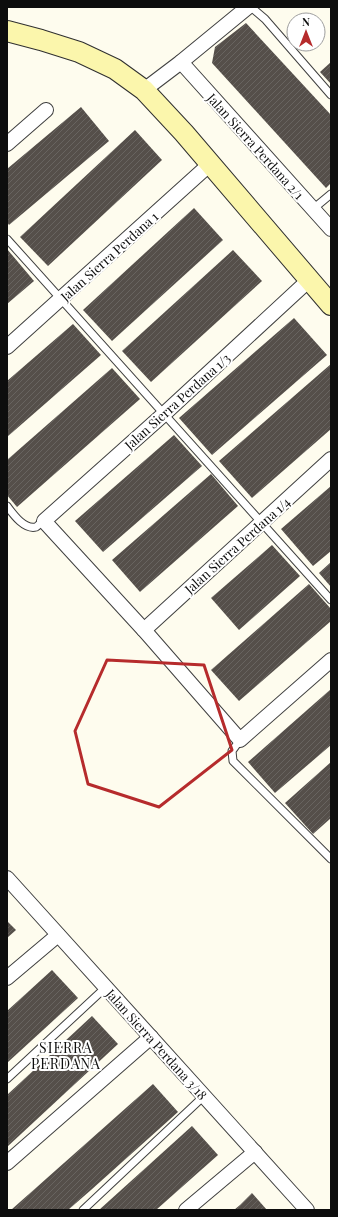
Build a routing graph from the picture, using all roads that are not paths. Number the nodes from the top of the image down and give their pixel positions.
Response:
1 (249, 7) edge
2 (7, 31) edge
3 (181, 62) junction
4 (144, 90) junction
5 (331, 95) edge
6 (46, 110) dead end
7 (7, 144) edge
8 (210, 164) junction
9 (331, 194) edge
10 (313, 209) junction
11 (331, 229) edge
12 (7, 239) edge
13 (309, 280) junction
14 (61, 299) junction
15 (331, 305) edge
16 (7, 348) edge
17 (164, 414) junction
18 (331, 459) edge
19 (7, 506) edge
20 (44, 521) junction
21 (262, 522) junction
22 (331, 600) edge
23 (144, 630) junction
24 (331, 660) edge
25 (240, 740) junction
26 (331, 859) edge
27 (7, 878) edge
28 (58, 935) junction
29 (7, 978) edge
30 (106, 987) junction
31 (151, 1037) junction
32 (7, 1079) edge
33 (204, 1096) junction
34 (255, 1152) junction
35 (7, 1164) edge
36 (82, 1210) edge
37 (186, 1210) edge
38 (306, 1210) edge

1 - 3 street
1 - 5 lane
2 - 4 street
3 - 4 street
3 - 10 street, Jalan Sierra Perdana 2/1
4 - 8 street
6 - 7 street
8 - 13 street
8 - 14 street, Jalan Sierra Perdana 1
9 - 10 lane
10 - 11 street, Jalan Sierra Perdana 2/1
12 - 14 lane
13 - 15 street
13 - 17 street, Jalan Sierra Perdana 1/3
14 - 16 street, Jalan Sierra Perdana 1
14 - 17 lane
17 - 20 street, Jalan Sierra Perdana 1/3
17 - 21 lane
18 - 21 street, Jalan Sierra Perdana 1/4
19 - 20 lane
20 - 23 street
21 - 22 lane
21 - 23 street, Jalan Sierra Perdana 1/4
23 - 25 street
24 - 25 street
25 - 26 lane
27 - 28 street, Jalan Sierra Perdana 3/18
28 - 29 street
28 - 30 street, Jalan Sierra Perdana 3/18
30 - 31 street, Jalan Sierra Perdana 3/18
30 - 32 lane
31 - 33 street, Jalan Sierra Perdana 3/18
31 - 35 street
33 - 34 street, Jalan Sierra Perdana 3/18
33 - 36 lane
34 - 37 street
34 - 38 street, Jalan Sierra Perdana 3/18

